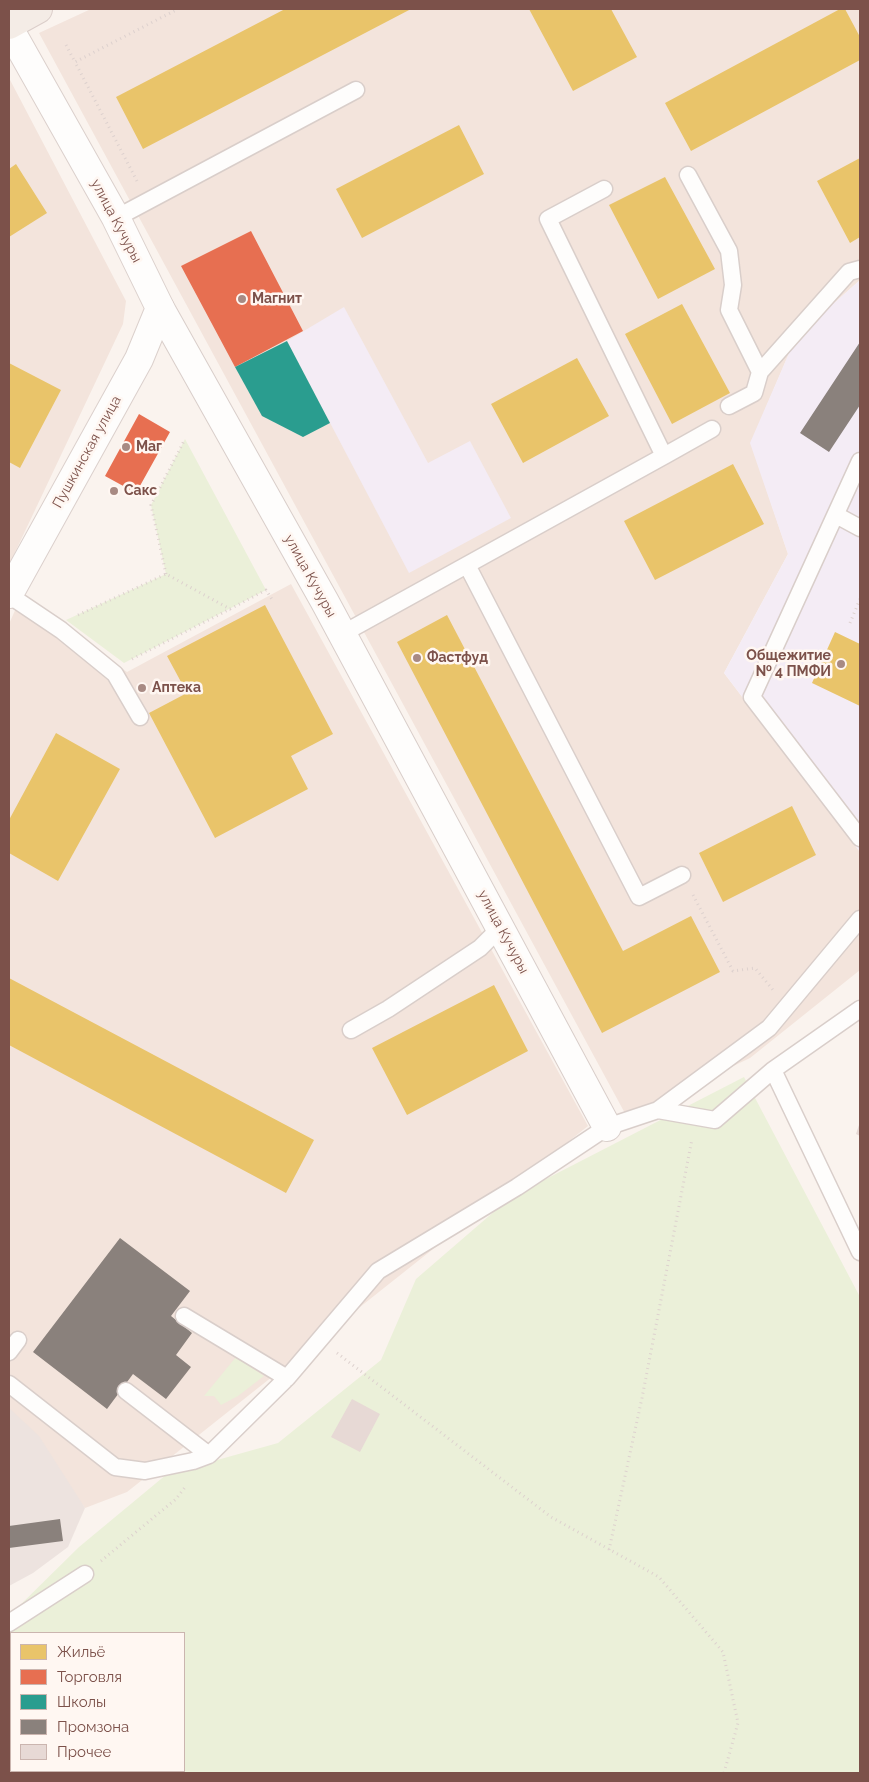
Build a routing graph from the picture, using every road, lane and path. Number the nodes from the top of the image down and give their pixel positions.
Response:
1 (38, 9) edge
2 (178, 9) edge
3 (9, 26) edge
4 (66, 45) dead end
5 (75, 62) junction
6 (356, 90) dead end
7 (688, 174) dead end
8 (604, 189) dead end
9 (147, 201) junction
10 (116, 218) junction
11 (860, 269) edge
12 (160, 308) junction
13 (760, 372) junction
14 (729, 406) dead end
15 (712, 429) dead end
16 (185, 440) dead end
17 (664, 456) junction
18 (860, 461) edge
19 (836, 515) junction
20 (860, 528) edge
21 (467, 565) junction
22 (166, 574) junction
23 (9, 594) edge
24 (860, 599) edge
25 (272, 601) dead end
26 (230, 609) junction
27 (74, 616) dead end
28 (850, 623) dead end
29 (342, 634) junction
30 (124, 663) dead end
31 (140, 717) dead end
32 (860, 838) edge
33 (682, 874) joint
34 (860, 919) edge
35 (500, 928) junction
36 (860, 1008) edge
37 (784, 1009) junction
38 (352, 1030) dead end
39 (773, 1070) junction
40 (658, 1110) junction
41 (696, 1116) junction
42 (607, 1127) junction
43 (860, 1252) edge
44 (184, 1316) dead end
45 (320, 1340) junction
46 (288, 1378) junction
47 (9, 1384) edge
48 (126, 1391) dead end
49 (209, 1456) junction
50 (609, 1550) junction
51 (85, 1574) joint
52 (9, 1623) edge
53 (724, 1773) edge

1 - 3 main road
2 - 5 path
3 - 10 street, улица Кучуры
4 - 5 path
5 - 9 path
6 - 9 lane
7 - 13 lane
8 - 17 lane
9 - 10 lane
10 - 12 street, улица Кучуры
11 - 13 lane
12 - 23 street, Пушкинская улица
12 - 29 street, улица Кучуры
13 - 14 lane
15 - 17 lane
16 - 22 path
17 - 21 lane
18 - 19 lane
19 - 20 lane
19 - 32 lane
21 - 29 lane
21 - 33 lane
22 - 26 path
22 - 27 path
23 - 31 lane
24 - 28 path
25 - 26 path
26 - 30 path
29 - 35 street, улица Кучуры
33 - 37 path
34 - 37 lane
35 - 38 lane
35 - 42 street, улица Кучуры
36 - 39 lane
37 - 40 lane
39 - 41 lane
39 - 43 lane
40 - 41 lane
40 - 42 lane
41 - 50 path
42 - 45 lane
44 - 46 lane
45 - 46 lane
45 - 50 path
46 - 49 lane
47 - 49 lane
48 - 49 lane
49 - 51 path
50 - 53 path
51 - 52 lane

